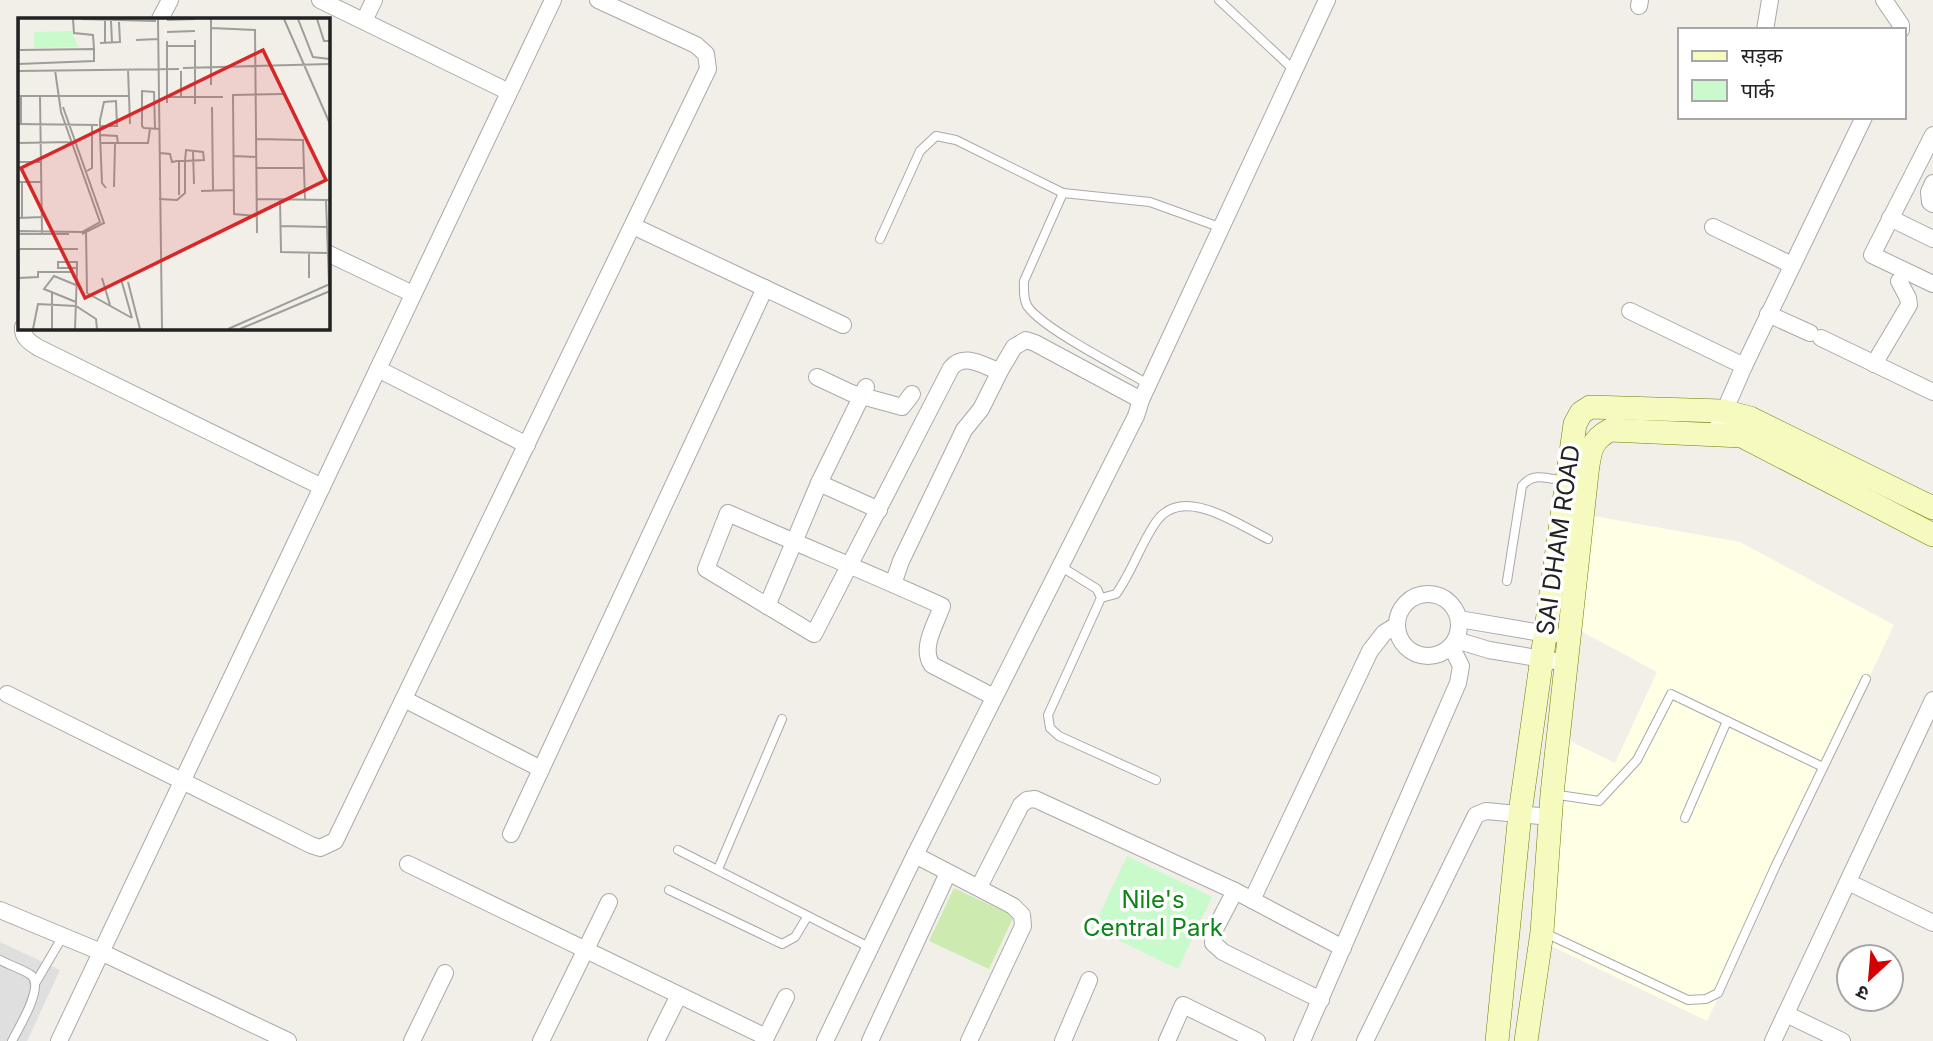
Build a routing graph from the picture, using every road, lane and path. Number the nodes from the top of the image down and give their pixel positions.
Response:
1 (170, 0) edge
2 (320, 0) edge
3 (374, 0) edge
4 (553, 0) edge
5 (598, 0) edge
6 (1219, 0) edge
7 (1327, 0) edge
8 (1770, 0) edge
9 (1884, 0) edge
10 (161, 18) edge
11 (364, 21) junction
12 (1765, 28) edge
13 (1900, 28) edge
14 (1295, 71) junction
15 (509, 92) junction
16 (1863, 119) edge
17 (1933, 135) edge
18 (1933, 183) edge
19 (1063, 193) junction
20 (1933, 204) edge
21 (1890, 218) junction
22 (633, 226) junction
23 (1713, 227) dead end
24 (1222, 228) junction
25 (880, 239) dead end
26 (1933, 239) edge
27 (329, 254) edge
28 (1792, 265) junction
29 (1899, 281) dead end
30 (1933, 284) edge
31 (765, 288) junction
32 (413, 294) junction
33 (1630, 311) dead end
34 (1768, 314) junction
35 (843, 325) dead end
36 (24, 329) edge
37 (1874, 364) junction
38 (1744, 366) junction
39 (378, 369) junction
40 (1001, 369) junction
41 (817, 377) dead end
42 (1148, 384) junction
43 (864, 391) junction
44 (1933, 392) edge
45 (912, 394) dead end
46 (1141, 400) junction
47 (1591, 407) junction
48 (1723, 411) junction
49 (1715, 433) junction
50 (1596, 438) junction
51 (527, 445) junction
52 (1566, 481) junction
53 (819, 483) junction
54 (322, 487) junction
55 (1933, 508) edge
56 (878, 510) junction
57 (1933, 535) edge
58 (1268, 539) dead end
59 (793, 542) junction
60 (1060, 566) junction
61 (850, 567) junction
62 (1507, 581) dead end
63 (893, 584) junction
64 (1101, 598) junction
65 (767, 606) junction
66 (1459, 619) junction
67 (1397, 625) junction
68 (1544, 633) junction
69 (1569, 639) junction
70 (1453, 643) junction
71 (1542, 659) junction
72 (1567, 663) junction
73 (1866, 679) dead end
74 (7, 694) dead end
75 (994, 697) junction
76 (404, 699) junction
77 (1933, 700) edge
78 (782, 719) dead end
79 (1727, 721) junction
80 (1823, 767) junction
81 (541, 769) junction
82 (1156, 780) dead end
83 (182, 781) junction
84 (1552, 794) junction
85 (1520, 813) junction
86 (1550, 817) junction
87 (1685, 818) dead end
88 (511, 834) dead end
89 (678, 850) dead end
90 (915, 855) junction
91 (408, 864) dead end
92 (718, 869) junction
93 (948, 873) junction
94 (1848, 882) junction
95 (979, 887) junction
96 (668, 890) dead end
97 (1235, 891) junction
98 (1252, 900) junction
99 (609, 902) dead end
100 (0, 909) edge
101 (807, 916) junction
102 (1933, 923) edge
103 (1542, 932) junction
104 (63, 936) junction
105 (871, 948) junction
106 (1343, 948) junction
107 (586, 950) junction
108 (101, 952) junction
109 (0, 961) edge
110 (445, 972) dead end
111 (1089, 980) dead end
112 (36, 982) junction
113 (679, 995) junction
114 (786, 997) dead end
115 (1321, 1000) junction
116 (1786, 1014) junction
117 (765, 1039) edge
118 (12, 1041) edge
119 (59, 1041) edge
120 (288, 1041) edge
121 (412, 1041) edge
122 (541, 1041) edge
123 (656, 1041) edge
124 (825, 1041) edge
125 (870, 1041) edge
126 (969, 1041) edge
127 (1063, 1041) edge
128 (1167, 1041) edge
129 (1257, 1041) edge
130 (1302, 1041) edge
131 (1365, 1041) edge
132 (1497, 1041) edge
133 (1526, 1041) edge
134 (1773, 1041) edge
135 (1842, 1041) edge

1 - 10 street
2 - 11 street
3 - 11 street
4 - 15 street
5 - 22 street
6 - 14 lane
7 - 14 street
8 - 12 street
9 - 13 street
11 - 15 street
14 - 24 street
15 - 32 street
16 - 28 street
17 - 21 street
18 - 20 street
19 - 24 lane
19 - 25 lane
19 - 42 lane
21 - 26 street
21 - 30 street
22 - 31 street
22 - 51 street
23 - 28 street
24 - 42 street
27 - 32 street
28 - 34 street
29 - 37 street
31 - 35 street
31 - 81 street
32 - 39 street
33 - 38 street
34 - 37 street
34 - 38 street
36 - 54 street
37 - 44 street
38 - 48 street
39 - 51 street
39 - 54 street
40 - 46 street
40 - 56 street
40 - 63 street
41 - 43 street
42 - 46 street
43 - 45 street
43 - 53 street
46 - 60 street
47 - 48 street
47 - 50 street
47 - 52 street, SAI DHAM ROAD
48 - 49 street
48 - 55 street
49 - 50 street, SAI DHAM ROAD
49 - 57 street, SAI DHAM ROAD
50 - 69 street, SAI DHAM ROAD
51 - 76 street
52 - 62 lane
52 - 68 street, SAI DHAM ROAD
53 - 56 street
53 - 59 street
54 - 83 street
56 - 61 street
58 - 64 lane
59 - 61 street
59 - 65 street
59 - 65 street
60 - 64 lane
60 - 75 street
61 - 63 street
61 - 65 street
63 - 75 street
64 - 82 lane
66 - 67 street
66 - 68 street
66 - 70 street
67 - 70 street
67 - 98 street
68 - 69 street
68 - 71 street, SAI DHAM ROAD
69 - 72 street, SAI DHAM ROAD
70 - 71 street
70 - 106 street
71 - 72 street
71 - 85 street, SAI DHAM ROAD
72 - 84 street, SAI DHAM ROAD
73 - 80 lane
74 - 83 street
75 - 90 street
76 - 81 street
76 - 83 street
77 - 94 street
78 - 92 lane
79 - 80 lane
79 - 84 lane
79 - 87 lane
80 - 103 lane
81 - 88 street
83 - 108 street
84 - 86 street, SAI DHAM ROAD
85 - 86 street
85 - 131 street
85 - 132 street, SAI DHAM ROAD
86 - 103 street, SAI DHAM ROAD
89 - 92 lane
90 - 93 street
90 - 105 street
91 - 107 street
92 - 101 lane
93 - 95 street
93 - 125 street
94 - 102 street
94 - 116 street
95 - 97 street
95 - 126 street
96 - 101 lane
97 - 98 street
97 - 115 street
98 - 106 street
99 - 107 street
100 - 104 street
101 - 105 lane
103 - 133 street, SAI DHAM ROAD
104 - 108 street
104 - 112 lane
105 - 124 street
106 - 115 street
107 - 113 street
107 - 122 street
108 - 119 street
108 - 120 street
109 - 112 lane
110 - 121 street
111 - 127 street
112 - 118 lane
113 - 117 street
113 - 123 street
114 - 117 street
115 - 130 street
116 - 134 street
116 - 135 street
128 - 129 street

